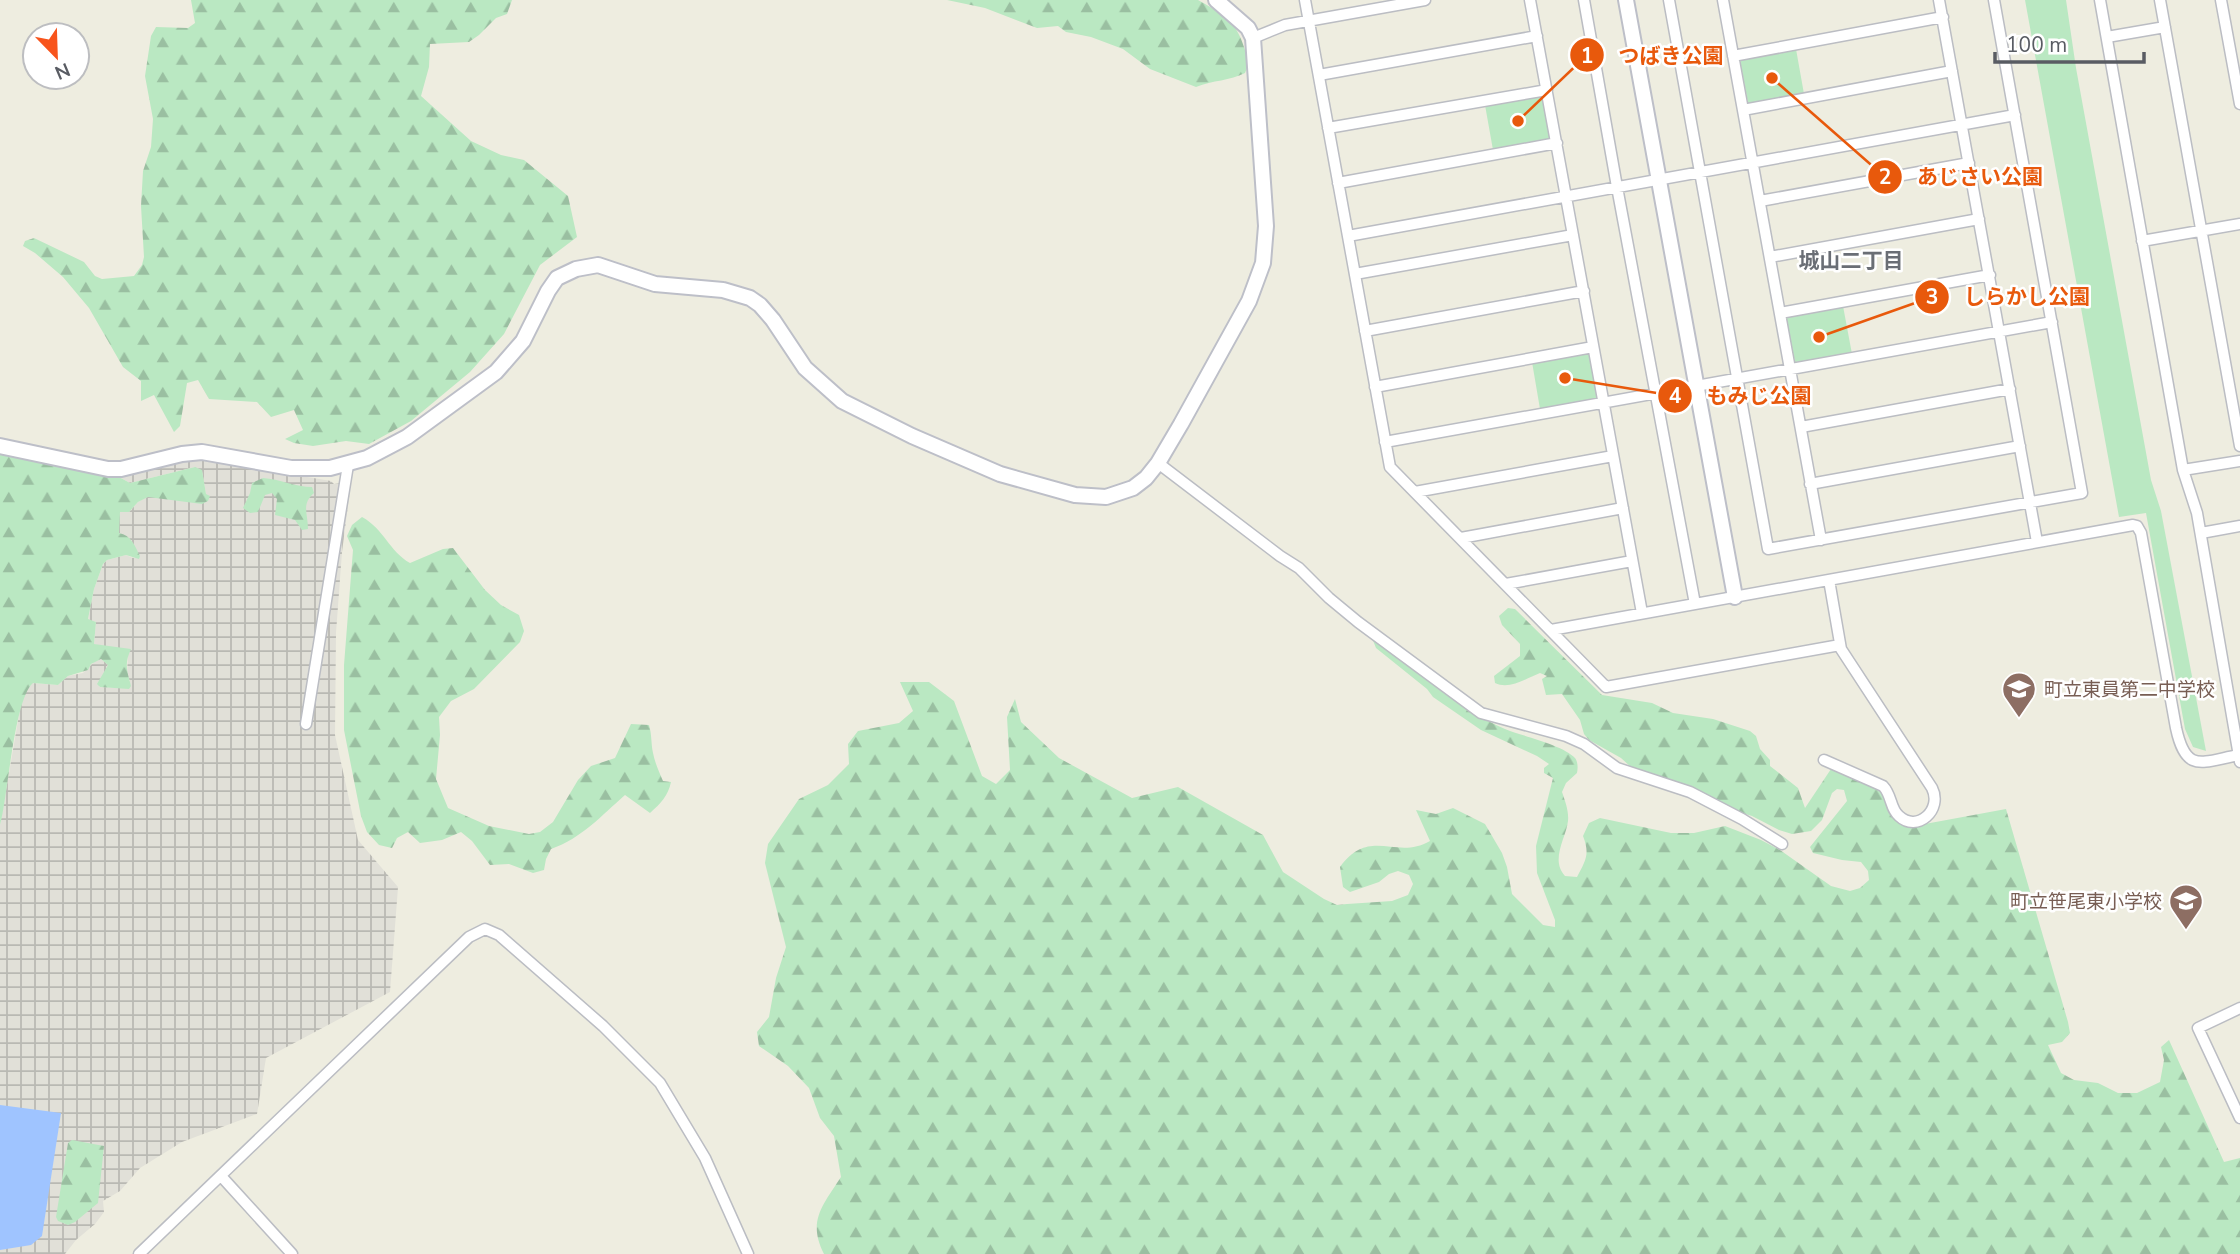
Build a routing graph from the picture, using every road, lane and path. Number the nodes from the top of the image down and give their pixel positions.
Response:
1 (1216, 0) edge
2 (1305, 0) edge
3 (1425, 0) edge
4 (1530, 0) edge
5 (1584, 0) edge
6 (1626, 0) edge
7 (1669, 0) edge
8 (1939, 0) edge
9 (1994, 0) edge
10 (2100, 0) edge
11 (2161, 0) edge
12 (2221, 0) edge
13 (1726, 1) edge
14 (1943, 17) junction
15 (1309, 21) junction
16 (2165, 27) junction
17 (1537, 36) junction
18 (2106, 37) junction
19 (1253, 38) junction
20 (1733, 56) junction
21 (1952, 71) junction
22 (1319, 75) junction
23 (1547, 90) junction
24 (2240, 104) edge
25 (1743, 110) junction
26 (2015, 116) junction
27 (1962, 125) junction
28 (1328, 128) junction
29 (1557, 143) junction
30 (1753, 163) junction
31 (1969, 163) junction
32 (1700, 173) junction
33 (1659, 180) junction
34 (1338, 183) junction
35 (1617, 187) junction
36 (1567, 197) junction
37 (1760, 201) junction
38 (1979, 219) junction
39 (2240, 224) edge
40 (2202, 231) junction
41 (1573, 235) junction
42 (1348, 236) junction
43 (2142, 241) junction
44 (1770, 257) junction
45 (1355, 274) junction
46 (1990, 275) junction
47 (1584, 291) junction
48 (1780, 313) junction
49 (2052, 322) junction
50 (1365, 331) junction
51 (2000, 331) junction
52 (1594, 347) junction
53 (1790, 370) junction
54 (1738, 379) junction
55 (1697, 386) junction
56 (1376, 387) junction
57 (2010, 389) junction
58 (1656, 394) junction
59 (1603, 403) junction
60 (1801, 427) junction
61 (1385, 442) junction
62 (0, 446) edge
63 (2020, 446) junction
64 (2240, 446) edge
65 (1613, 456) junction
66 (2240, 461) edge
67 (1158, 463) junction
68 (348, 465) junction
69 (2183, 470) junction
70 (1811, 484) junction
71 (1415, 492) junction
72 (2030, 503) junction
73 (1623, 508) junction
74 (2240, 526) edge
75 (2200, 533) junction
76 (1461, 538) junction
77 (1821, 540) junction
78 (2038, 542) junction
79 (1632, 561) junction
80 (1829, 580) junction
81 (1506, 584) junction
82 (1735, 597) junction
83 (1695, 604) junction
84 (1642, 613) junction
85 (1551, 630) junction
86 (1840, 645) junction
87 (306, 724) dead end
88 (2239, 758) edge
89 (1824, 760) dead end
90 (1782, 844) dead end
91 (2240, 1008) edge
92 (2240, 1118) edge
93 (221, 1176) junction
94 (139, 1254) edge
95 (292, 1254) edge
96 (748, 1254) edge

1 - 19 street
2 - 15 street
3 - 15 street
4 - 17 street
5 - 35 street
6 - 33 street
7 - 32 street
8 - 14 street
9 - 26 street
10 - 18 street
11 - 16 street
12 - 24 street
13 - 20 street
14 - 20 street
14 - 21 street
15 - 19 street
15 - 22 street
16 - 18 street
16 - 40 street
17 - 22 street
17 - 23 street
18 - 43 street
19 - 67 street
20 - 25 street
21 - 25 street
21 - 27 street
22 - 28 street
23 - 28 street
23 - 29 street
25 - 30 street
26 - 27 street
26 - 49 street
27 - 30 street
27 - 31 street
28 - 34 street
29 - 34 street
29 - 36 street
30 - 32 street
30 - 37 street
31 - 37 street
31 - 38 street
32 - 33 street
32 - 54 street
33 - 35 street
33 - 55 street
34 - 42 street
35 - 36 street
35 - 58 street
36 - 41 street
36 - 42 street
37 - 44 street
38 - 44 street
38 - 46 street
39 - 40 street
40 - 43 street
40 - 64 street
41 - 45 street
41 - 47 street
42 - 45 street
43 - 69 street
44 - 48 street
45 - 50 street
46 - 48 street
46 - 51 street
47 - 50 street
47 - 52 street
48 - 53 street
49 - 51 street
49 - 72 street
50 - 56 street
51 - 53 street
51 - 57 street
52 - 56 street
52 - 59 street
53 - 54 street
53 - 60 street
54 - 55 street
54 - 77 street
55 - 58 street
55 - 82 street
56 - 61 street
57 - 60 street
57 - 63 street
58 - 59 street
58 - 83 street
59 - 61 street
59 - 65 street
60 - 70 street
61 - 71 street
62 - 68 street
63 - 70 street
63 - 72 street
65 - 71 street
65 - 73 street
66 - 69 street
67 - 68 street
67 - 90 street
68 - 87 street
69 - 75 street
70 - 77 street
71 - 76 street
72 - 77 street
72 - 78 street
73 - 76 street
73 - 79 street
74 - 75 street
75 - 88 street
76 - 81 street
78 - 80 street
78 - 88 street
79 - 81 street
79 - 84 street
80 - 82 street
80 - 86 street
81 - 85 street
82 - 83 street
83 - 84 street
84 - 85 street
85 - 86 street
86 - 89 street
91 - 92 street
93 - 94 street
93 - 95 street
93 - 96 street

